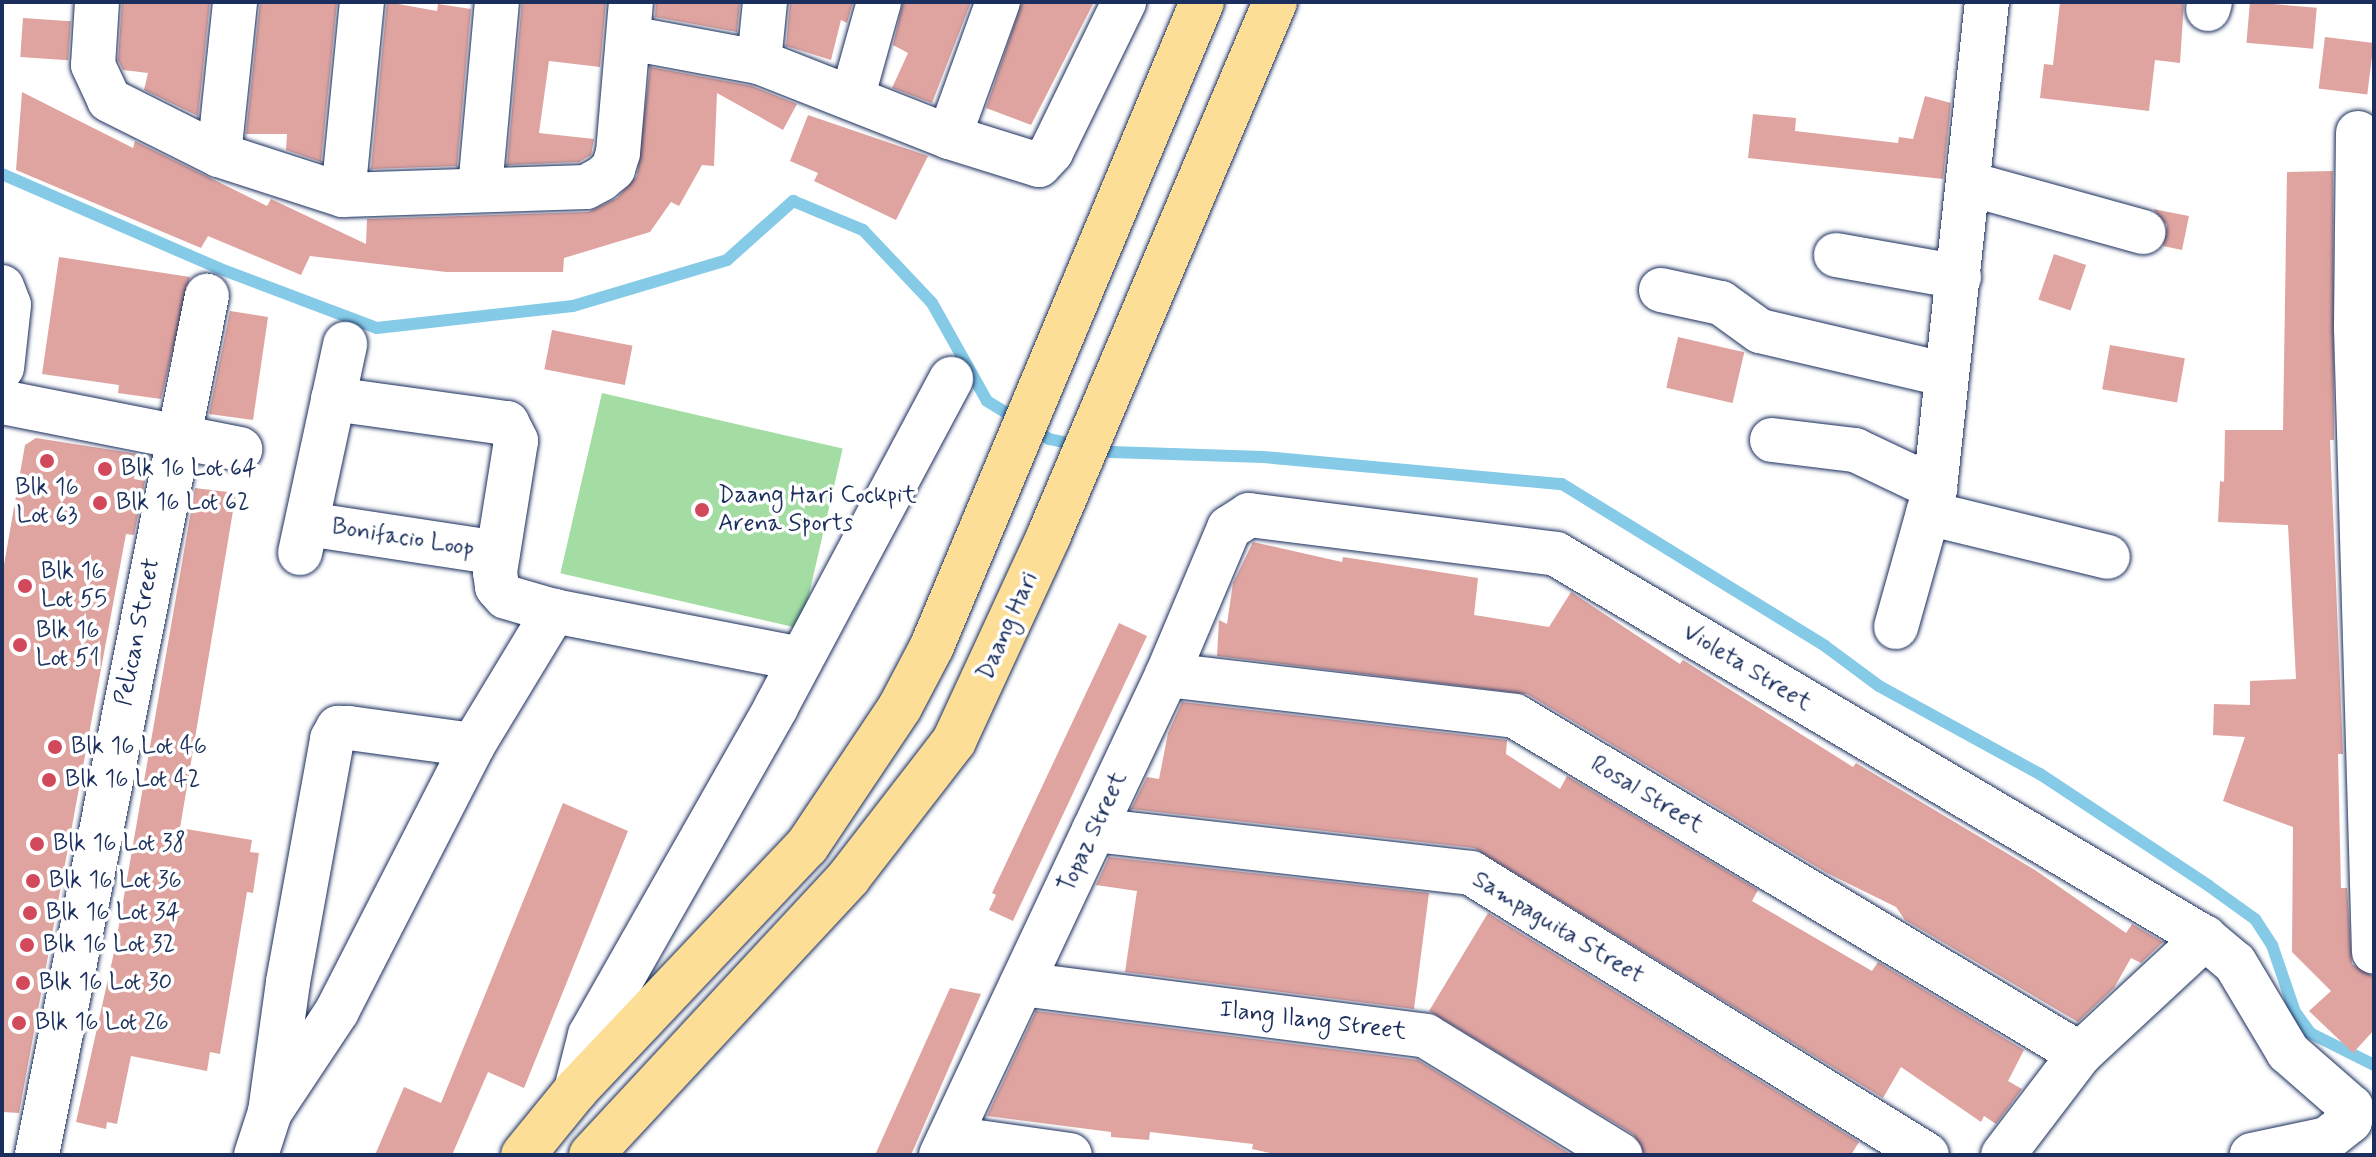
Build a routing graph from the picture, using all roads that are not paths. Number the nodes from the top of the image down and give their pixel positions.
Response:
1 (97, 2) edge
2 (235, 2) edge
3 (362, 2) edge
4 (497, 2) edge
5 (765, 2) edge
6 (879, 2) edge
7 (998, 2) edge
8 (1124, 2) edge
9 (1202, 2) edge
10 (1275, 2) edge
11 (1987, 2) edge
12 (630, 20) edge
13 (759, 62) junction
14 (853, 95) junction
15 (949, 137) junction
16 (219, 155) junction
17 (2363, 159) edge
18 (1970, 184) junction
19 (480, 188) junction
20 (343, 195) junction
21 (2143, 232) dead end
22 (1836, 255) dead end
23 (1959, 277) junction
24 (4, 288) edge
25 (1661, 290) dead end
26 (207, 296) dead end
27 (2365, 328) edge
28 (345, 344) dead end
29 (2, 368) edge
30 (1947, 375) junction
31 (951, 379) dead end
32 (333, 399) junction
33 (2, 402) edge
34 (175, 440) junction
35 (1772, 440) dead end
36 (240, 449) dead end
37 (2368, 477) edge
38 (1932, 501) junction
39 (1249, 515) joint
40 (498, 553) junction
41 (2108, 557) dead end
42 (554, 611) junction
43 (1896, 627) dead end
44 (2371, 658) edge
45 (800, 659) junction
46 (1167, 675) junction
47 (473, 745) junction
48 (2374, 813) edge
49 (1094, 830) junction
50 (2205, 938) junction
51 (2374, 952) edge
52 (288, 982) junction
53 (1022, 984) junction
54 (337, 1011) junction
55 (2080, 1054) junction
56 (576, 1090) junction
57 (270, 1112) junction
58 (946, 1147) edge
59 (37, 1155) edge
60 (256, 1155) edge
61 (523, 1155) edge
62 (591, 1155) edge
63 (1070, 1155) edge
64 (1620, 1155) edge
65 (1927, 1155) edge
66 (2003, 1155) edge
67 (2252, 1155) edge

1 - 16 street
2 - 16 street
3 - 20 street
4 - 19 street
5 - 13 street
6 - 14 street
7 - 15 street
8 - 15 street
9 - 56 main road
10 - 62 main road, Daang Hari
11 - 18 street
12 - 13 street
12 - 19 street
13 - 14 street
14 - 15 street
16 - 20 street
17 - 27 street
18 - 21 street
18 - 23 street
19 - 20 street
22 - 23 street
23 - 30 street
24 - 29 street
25 - 30 street
26 - 34 street, Pelican Street
27 - 37 street
28 - 32 street, Bonifacio Loop
30 - 38 street
31 - 45 street
32 - 40 street, Bonifacio Loop
32 - 40 street, Bonifacio Loop
33 - 34 street
34 - 36 street
34 - 59 street, Pelican Street
35 - 38 street
37 - 44 street
38 - 41 street
38 - 43 street
39 - 46 street, Topaz Street
39 - 50 street, Violeta Street
40 - 42 street, Bonifacio Loop
42 - 45 street, Bonifacio Loop
42 - 47 street
44 - 48 street
45 - 56 street
46 - 49 street, Topaz Street
46 - 55 street, Rosal Street
47 - 52 street
47 - 54 street
48 - 51 street
49 - 53 street, Topaz Street
49 - 65 street, Sampaguita Street
50 - 55 street
50 - 67 street, Violeta Street
52 - 54 street
52 - 57 street
53 - 58 street, Topaz Street
53 - 64 street, Ilang Ilang Street
54 - 57 street
55 - 66 street
56 - 61 main road
57 - 60 street
58 - 63 street

